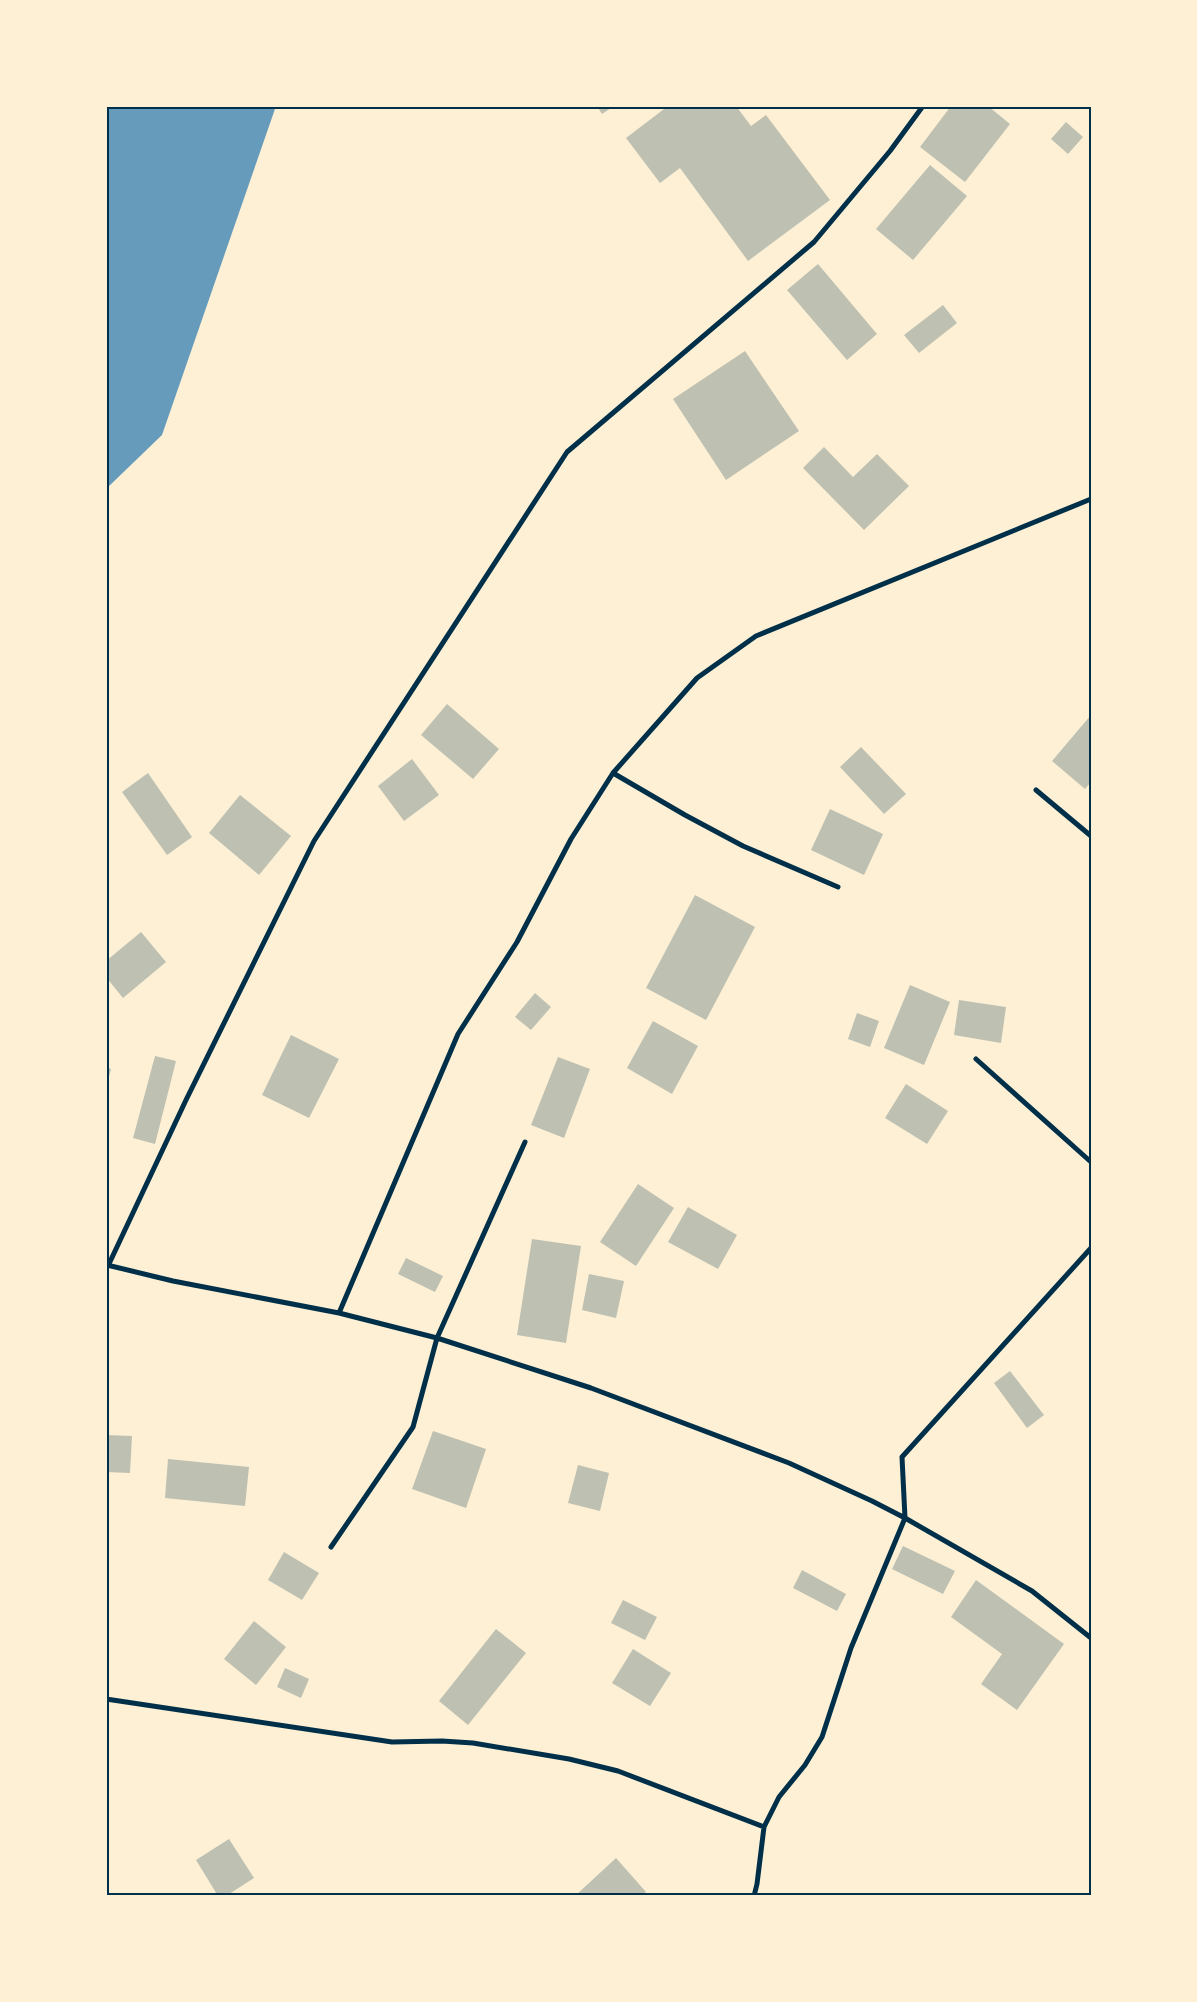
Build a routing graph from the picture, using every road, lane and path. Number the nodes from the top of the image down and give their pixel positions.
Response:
1 (923, 106) edge
2 (1091, 498) edge
3 (613, 773) junction
4 (1036, 790) dead end
5 (1091, 836) edge
6 (838, 887) dead end
7 (976, 1059) dead end
8 (525, 1142) dead end
9 (1091, 1162) edge
10 (1091, 1248) edge
11 (107, 1266) edge
12 (338, 1314) junction
13 (437, 1338) junction
14 (905, 1518) junction
15 (331, 1547) dead end
16 (1091, 1638) edge
17 (106, 1699) edge
18 (764, 1827) junction
19 (754, 1896) edge

1 - 11 street
2 - 3 street
3 - 6 street
3 - 12 street
4 - 5 street
7 - 9 street
8 - 13 street
10 - 14 street
11 - 12 street
12 - 13 street
13 - 14 street
13 - 15 street
14 - 16 street
14 - 18 street
17 - 18 street
18 - 19 street

